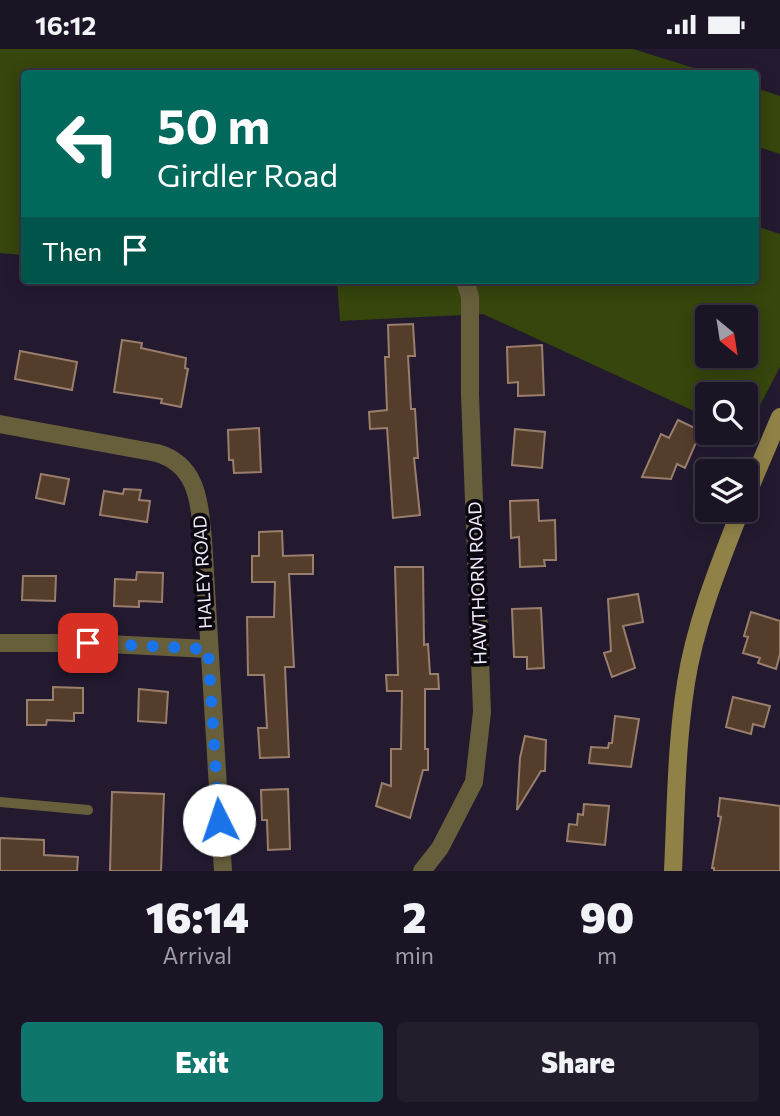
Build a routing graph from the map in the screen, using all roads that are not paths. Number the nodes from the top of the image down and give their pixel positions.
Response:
1 (466, 284) edge
2 (780, 417) edge
3 (0, 424) edge
4 (758, 469) edge
5 (736, 522) edge
6 (0, 643) edge
7 (208, 649) junction
8 (0, 802) edge
9 (88, 810) dead end
10 (223, 871) edge
11 (422, 871) edge
12 (673, 871) edge

1 - 11 street, HAWTHORN ROAD
2 - 4 main road
3 - 7 street, HALEY ROAD
5 - 12 main road
6 - 7 street
7 - 10 street, HALEY ROAD
8 - 9 lane

